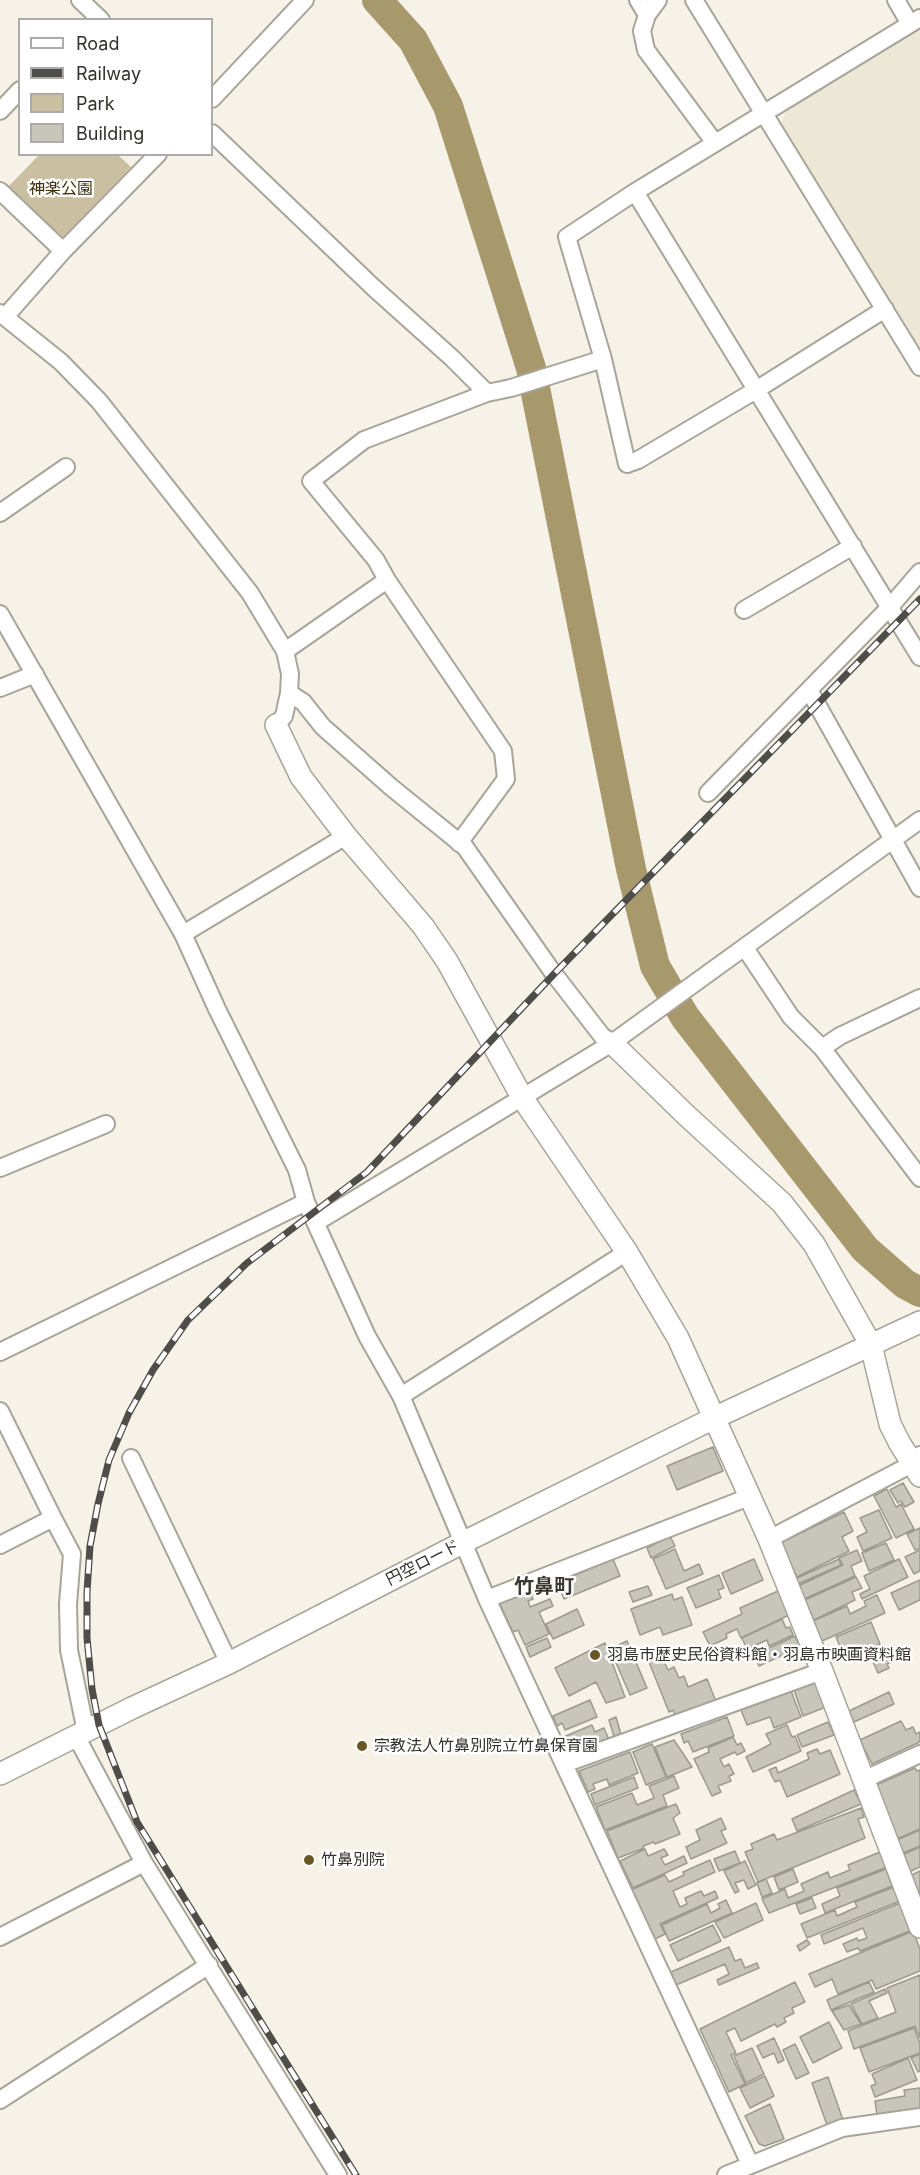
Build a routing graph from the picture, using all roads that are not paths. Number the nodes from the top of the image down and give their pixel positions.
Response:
1 (305, 0) edge
2 (639, 0) edge
3 (658, 0) edge
4 (694, 0) edge
5 (896, 0) edge
6 (647, 15) junction
7 (915, 21) edge
8 (18, 92) edge
9 (213, 98) edge
10 (0, 111) edge
11 (765, 113) junction
12 (213, 135) edge
13 (715, 143) junction
14 (157, 156) edge
15 (0, 191) edge
16 (635, 192) junction
17 (63, 250) junction
18 (885, 309) junction
19 (3, 315) edge
20 (603, 359) junction
21 (920, 367) edge
22 (756, 390) junction
23 (487, 393) junction
24 (66, 467) dead end
25 (0, 513) edge
26 (853, 546) junction
27 (920, 572) edge
28 (387, 580) junction
29 (889, 608) junction
30 (744, 610) dead end
31 (0, 614) edge
32 (285, 651) junction
33 (920, 657) edge
34 (35, 674) junction
35 (0, 688) edge
36 (809, 690) junction
37 (289, 693) junction
38 (276, 725) joint
39 (708, 793) dead end
40 (920, 820) edge
41 (346, 836) junction
42 (892, 840) junction
43 (459, 843) junction
44 (920, 888) edge
45 (183, 934) junction
46 (745, 948) junction
47 (920, 998) edge
48 (612, 1043) junction
49 (822, 1048) junction
50 (523, 1099) junction
51 (106, 1124) dead end
52 (0, 1168) edge
53 (920, 1178) edge
54 (306, 1202) junction
55 (317, 1222) junction
56 (627, 1252) junction
57 (920, 1322) edge
58 (871, 1345) junction
59 (0, 1352) edge
60 (401, 1396) junction
61 (0, 1411) edge
62 (714, 1418) junction
63 (130, 1458) dead end
64 (917, 1465) edge
65 (749, 1497) junction
66 (53, 1518) junction
67 (769, 1539) junction
68 (464, 1542) junction
69 (0, 1545) edge
70 (487, 1599) junction
71 (229, 1663) junction
72 (822, 1671) junction
73 (81, 1734) junction
74 (920, 1754) edge
75 (564, 1764) junction
76 (0, 1774) edge
77 (863, 1780) junction
78 (144, 1863) junction
79 (920, 1927) edge
80 (0, 1937) edge
81 (208, 1965) junction
82 (0, 2100) edge
83 (920, 2117) edge
84 (750, 2164) junction
85 (338, 2175) edge
86 (726, 2175) edge

1 - 9 street
2 - 6 street
3 - 6 street
4 - 11 street
5 - 7 street
6 - 13 street
7 - 11 street
8 - 10 street
11 - 13 street
11 - 18 street
12 - 23 street
13 - 16 street
14 - 17 street
15 - 17 street
16 - 20 street
16 - 22 street
17 - 19 street
18 - 21 street
18 - 22 street
19 - 32 street
20 - 22 street
20 - 23 street
22 - 26 street
23 - 28 street
24 - 25 street
26 - 29 street
26 - 30 street
27 - 29 street
28 - 32 street
28 - 43 street
29 - 33 street
29 - 36 street
31 - 34 street
32 - 37 street
34 - 35 street
34 - 45 street
36 - 39 street
36 - 42 street
37 - 38 street
37 - 43 street
38 - 41 street
40 - 42 street
41 - 45 street
41 - 50 street
42 - 44 street
42 - 46 street
43 - 48 street
45 - 54 street
46 - 48 street
46 - 49 street
47 - 49 street
48 - 50 street
48 - 58 street
49 - 53 street
50 - 55 street
50 - 56 street
51 - 52 street
54 - 55 street
54 - 59 street
55 - 60 street
56 - 60 street
56 - 62 street
57 - 58 street, 円空ロード
58 - 62 street, 円空ロード
58 - 64 street
60 - 68 street
61 - 66 street
62 - 65 street
62 - 68 street, 円空ロード
63 - 71 street
64 - 67 street
65 - 67 street
65 - 70 street
66 - 69 street
66 - 73 street
67 - 72 street
68 - 70 street
68 - 71 street, 円空ロード
70 - 75 street
71 - 73 street, 円空ロード
72 - 75 street
72 - 77 street
73 - 76 street, 円空ロード
73 - 78 street
74 - 77 street
75 - 84 street
77 - 79 street
78 - 80 street
78 - 81 street
81 - 82 street
81 - 85 street
83 - 84 street
84 - 86 street

